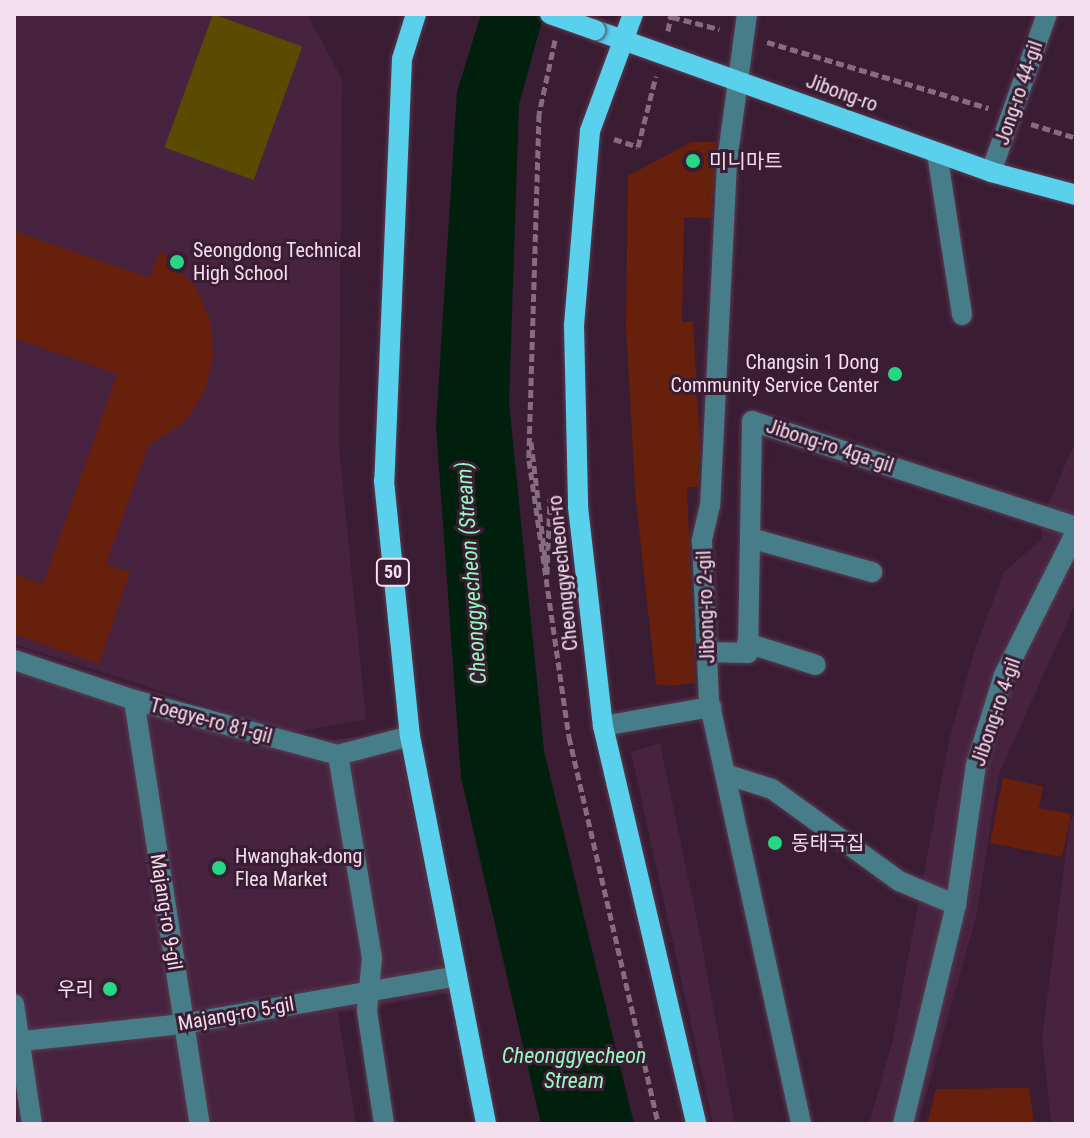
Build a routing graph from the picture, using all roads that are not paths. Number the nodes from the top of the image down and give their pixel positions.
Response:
1 (416, 14) edge
2 (550, 14) edge
3 (633, 14) edge
4 (747, 14) edge
5 (1047, 14) edge
6 (624, 42) junction
7 (737, 81) junction
8 (937, 153) junction
9 (991, 172) junction
10 (1076, 195) edge
11 (962, 315) dead end
12 (1076, 530) edge
13 (750, 538) junction
14 (872, 572) dead end
15 (747, 643) junction
16 (708, 652) junction
17 (14, 660) edge
18 (816, 665) dead end
19 (134, 700) junction
20 (711, 707) junction
21 (603, 726) junction
22 (410, 736) junction
23 (338, 755) junction
24 (725, 774) junction
25 (956, 905) junction
26 (457, 976) junction
27 (368, 990) junction
28 (14, 1004) edge
29 (183, 1024) junction
30 (17, 1042) edge
31 (32, 1124) edge
32 (200, 1124) edge
33 (384, 1124) edge
34 (486, 1124) edge
35 (696, 1124) edge
36 (801, 1124) edge
37 (903, 1124) edge

1 - 22 main road, 50
2 - 6 main road, Jibong-ro, bridge
3 - 6 main road, Cheonggyecheon-ro
4 - 7 street, Jibong-ro 2-gil
5 - 9 street, Jong-ro 44-gil
6 - 7 main road, Jibong-ro
6 - 21 main road, Cheonggyecheon-ro
7 - 8 main road, Jibong-ro
7 - 16 street, Jibong-ro 2-gil
8 - 9 main road, Jibong-ro
8 - 11 street
9 - 10 main road, Jibong-ro
12 - 13 street, Jibong-ro 4ga-gil
12 - 25 street, Jibong-ro 4-gil
13 - 14 street
13 - 15 street, Jibong-ro 4ga-gil
15 - 16 street
15 - 18 street
16 - 20 street, Jibong-ro 2-gil
17 - 19 street, Toegye-ro 81-gil
19 - 23 street, Toegye-ro 81-gil
19 - 29 street, Majang-ro 9-gil
20 - 21 street
20 - 24 street, Jibong-ro 2-gil
21 - 35 main road, Cheonggyecheon-ro
22 - 23 street, Toegye-ro 81-gil
22 - 26 main road, 50
23 - 27 street
24 - 25 street
24 - 36 street, Jibong-ro 2-gil
25 - 37 street, Jibong-ro 4-gil
26 - 27 street, Majang-ro 5-gil
26 - 34 main road, 50
27 - 29 street, Majang-ro 5-gil
27 - 33 street
28 - 30 street
29 - 30 street, Majang-ro 5-gil
29 - 32 street, Majang-ro 9-gil
30 - 31 street

